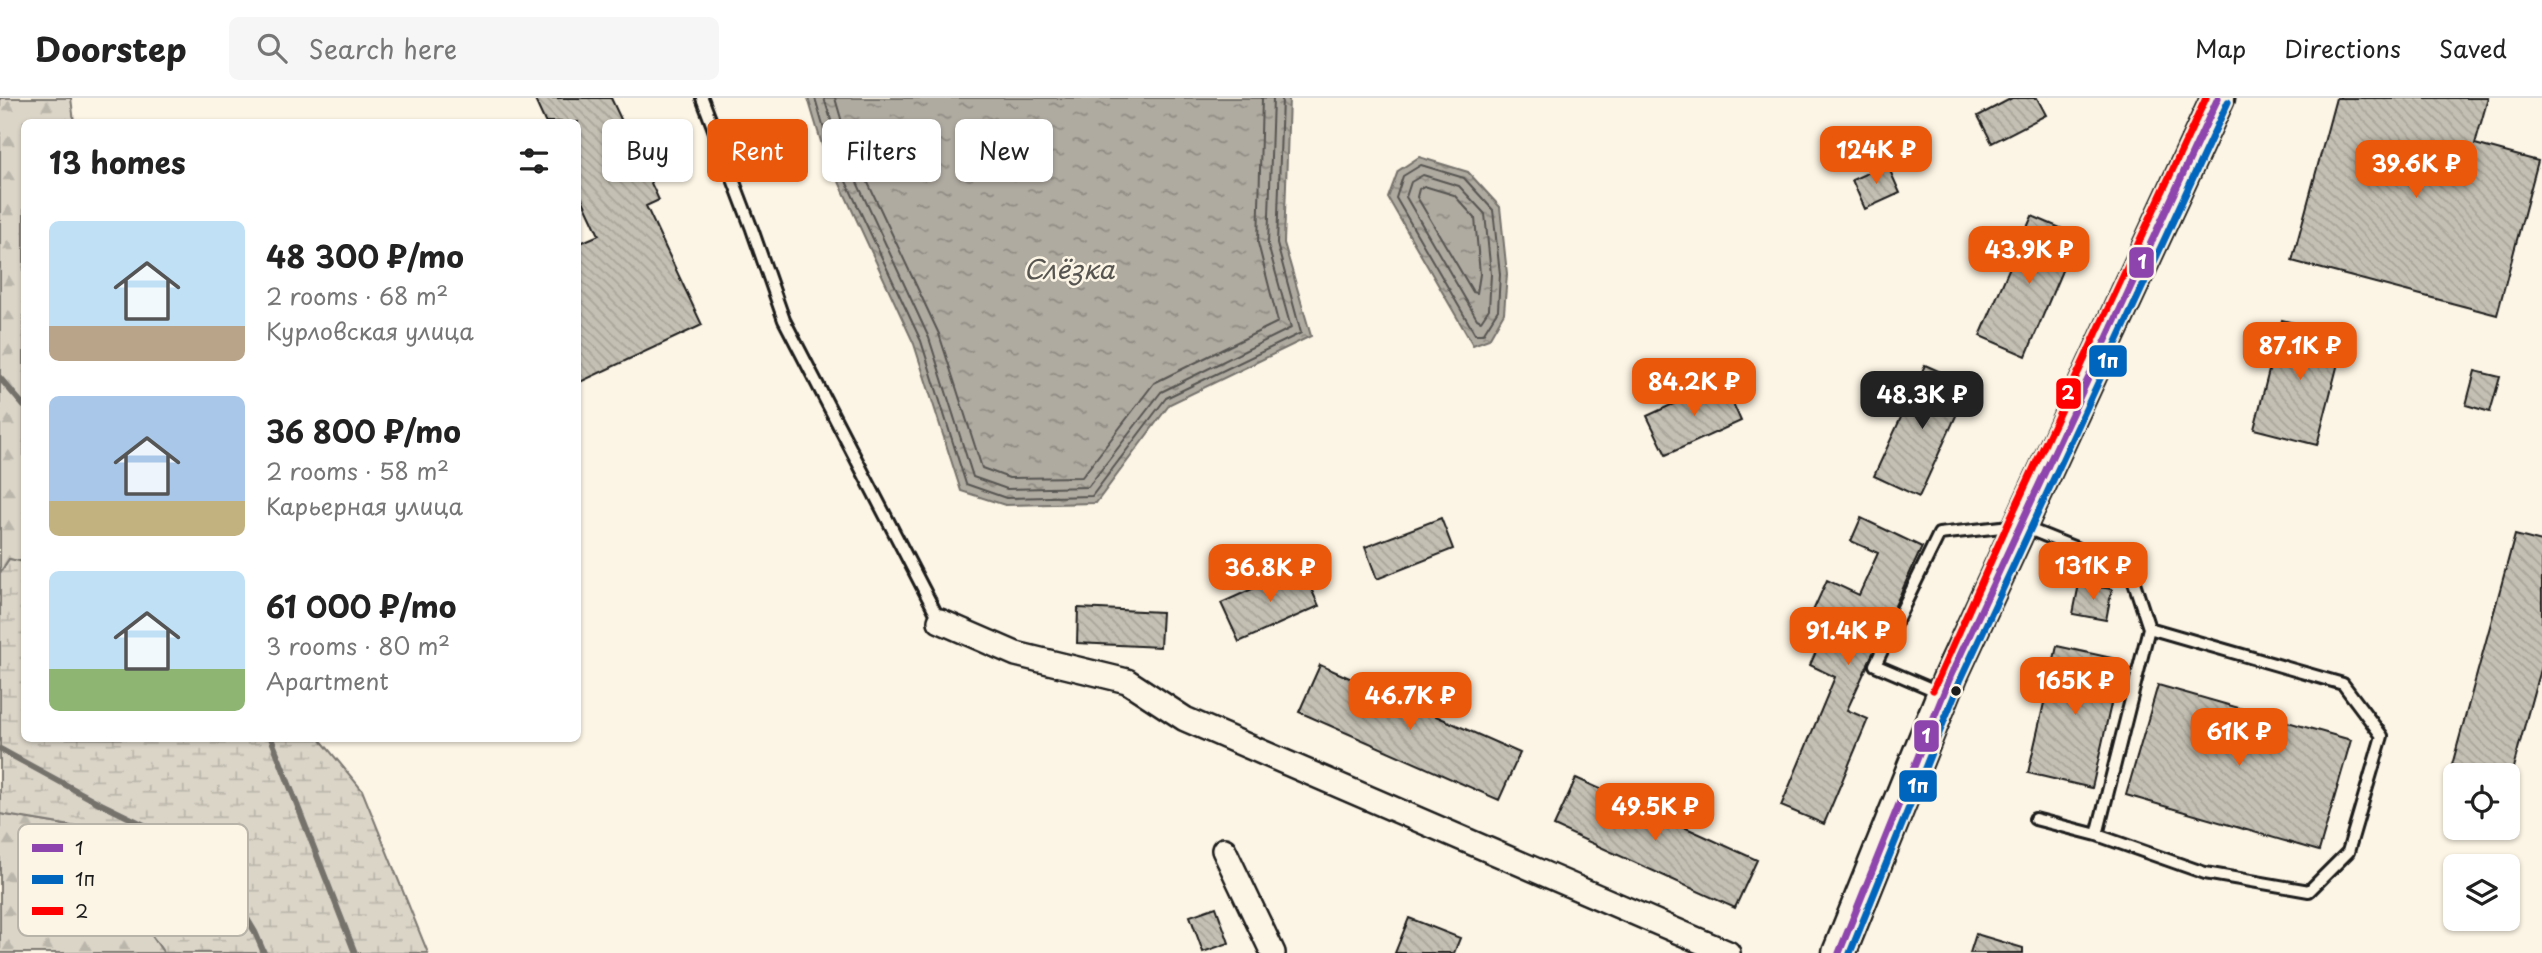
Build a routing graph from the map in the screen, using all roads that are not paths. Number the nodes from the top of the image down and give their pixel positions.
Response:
1 (702, 98) edge
2 (2218, 98) edge
3 (2019, 525) junction
4 (940, 621) joint
5 (2149, 628) junction
6 (1943, 694) junction
7 (2035, 818) dead end
8 (2097, 835) junction
9 (1224, 850) dead end
10 (1273, 953) edge
11 (1728, 953) edge
12 (1839, 953) edge

1 - 4 lane
2 - 3 main road
3 - 5 lane
3 - 6 main road
3 - 6 lane
4 - 11 street
5 - 8 lane
5 - 8 lane
6 - 12 main road
7 - 8 lane
9 - 10 street

